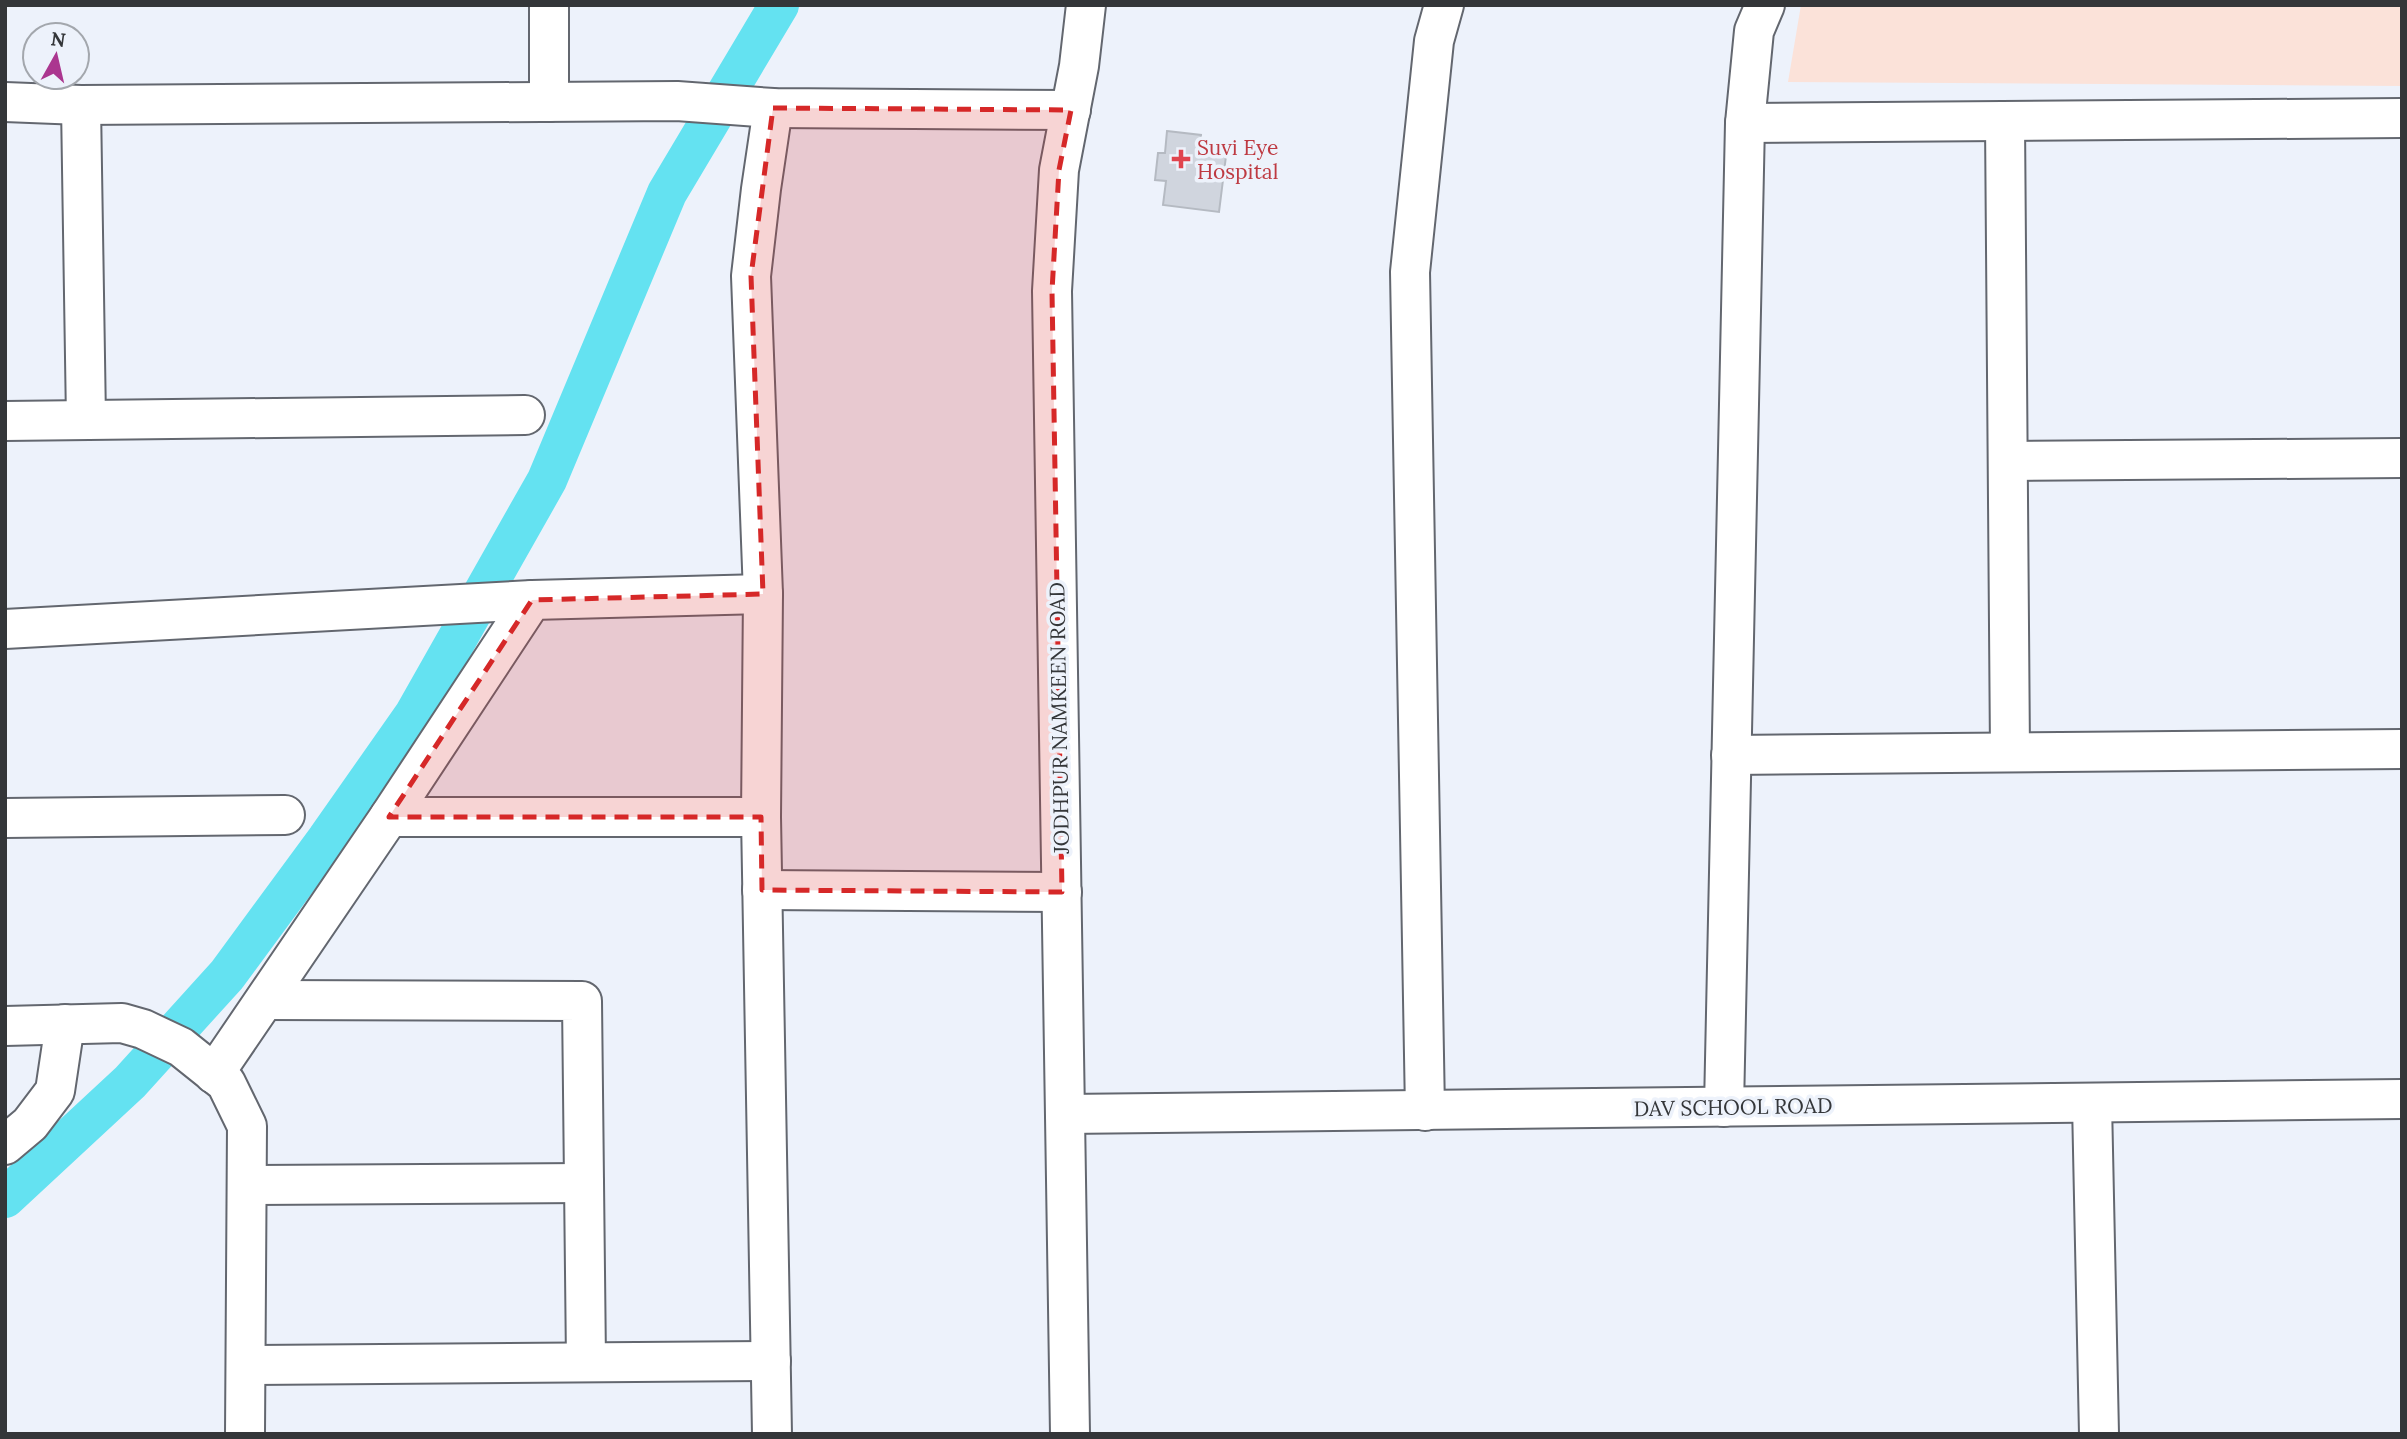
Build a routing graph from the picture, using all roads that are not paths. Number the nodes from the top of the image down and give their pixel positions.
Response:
1 (549, 5) edge
2 (1086, 5) edge
3 (1444, 5) edge
4 (1765, 5) edge
5 (5, 102) edge
6 (549, 102) junction
7 (81, 105) junction
8 (767, 108) junction
9 (1071, 110) junction
10 (2402, 118) edge
11 (2005, 121) junction
12 (1745, 123) junction
13 (525, 415) dead end
14 (86, 420) junction
15 (5, 421) edge
16 (2402, 458) edge
17 (2008, 461) junction
18 (763, 594) junction
19 (516, 601) junction
20 (5, 629) edge
21 (2402, 749) edge
22 (2011, 752) junction
23 (1731, 755) junction
24 (285, 815) dead end
25 (389, 817) junction
26 (761, 817) junction
27 (5, 818) edge
28 (762, 890) junction
29 (1062, 892) junction
30 (265, 1000) junction
31 (65, 1024) junction
32 (5, 1026) edge
33 (214, 1074) junction
34 (2402, 1099) edge
35 (2092, 1102) junction
36 (1724, 1107) junction
37 (1425, 1111) junction
38 (1065, 1114) junction
39 (5, 1145) edge
40 (584, 1184) junction
41 (247, 1185) junction
42 (771, 1361) junction
43 (586, 1362) junction
44 (246, 1365) junction
45 (245, 1434) edge
46 (772, 1434) edge
47 (1070, 1434) edge
48 (2099, 1434) edge

1 - 6 street
2 - 9 street, JODHPUR NAMKEEN ROAD
3 - 37 street
4 - 12 street
5 - 7 street
6 - 7 street
6 - 8 street
7 - 14 street
8 - 9 street
8 - 18 street
9 - 29 street, JODHPUR NAMKEEN ROAD
10 - 11 street
11 - 12 street
11 - 17 street
12 - 23 street
13 - 14 street
14 - 15 street
16 - 17 street
17 - 22 street
18 - 19 street
18 - 26 street
19 - 20 street
19 - 25 street
21 - 22 street
22 - 23 street
23 - 36 street
24 - 27 street
25 - 26 street
25 - 30 street
26 - 28 street
28 - 29 street
28 - 42 street
29 - 38 street, JODHPUR NAMKEEN ROAD
30 - 33 street
30 - 40 street
31 - 32 street
31 - 33 street
31 - 39 street
33 - 41 street
34 - 35 street, DAV SCHOOL ROAD
35 - 36 street, DAV SCHOOL ROAD
35 - 48 street
36 - 37 street, DAV SCHOOL ROAD
37 - 38 street, DAV SCHOOL ROAD
38 - 47 street, JODHPUR NAMKEEN ROAD
40 - 41 street
40 - 43 street
41 - 44 street
42 - 43 street
42 - 46 street
43 - 44 street
44 - 45 street

